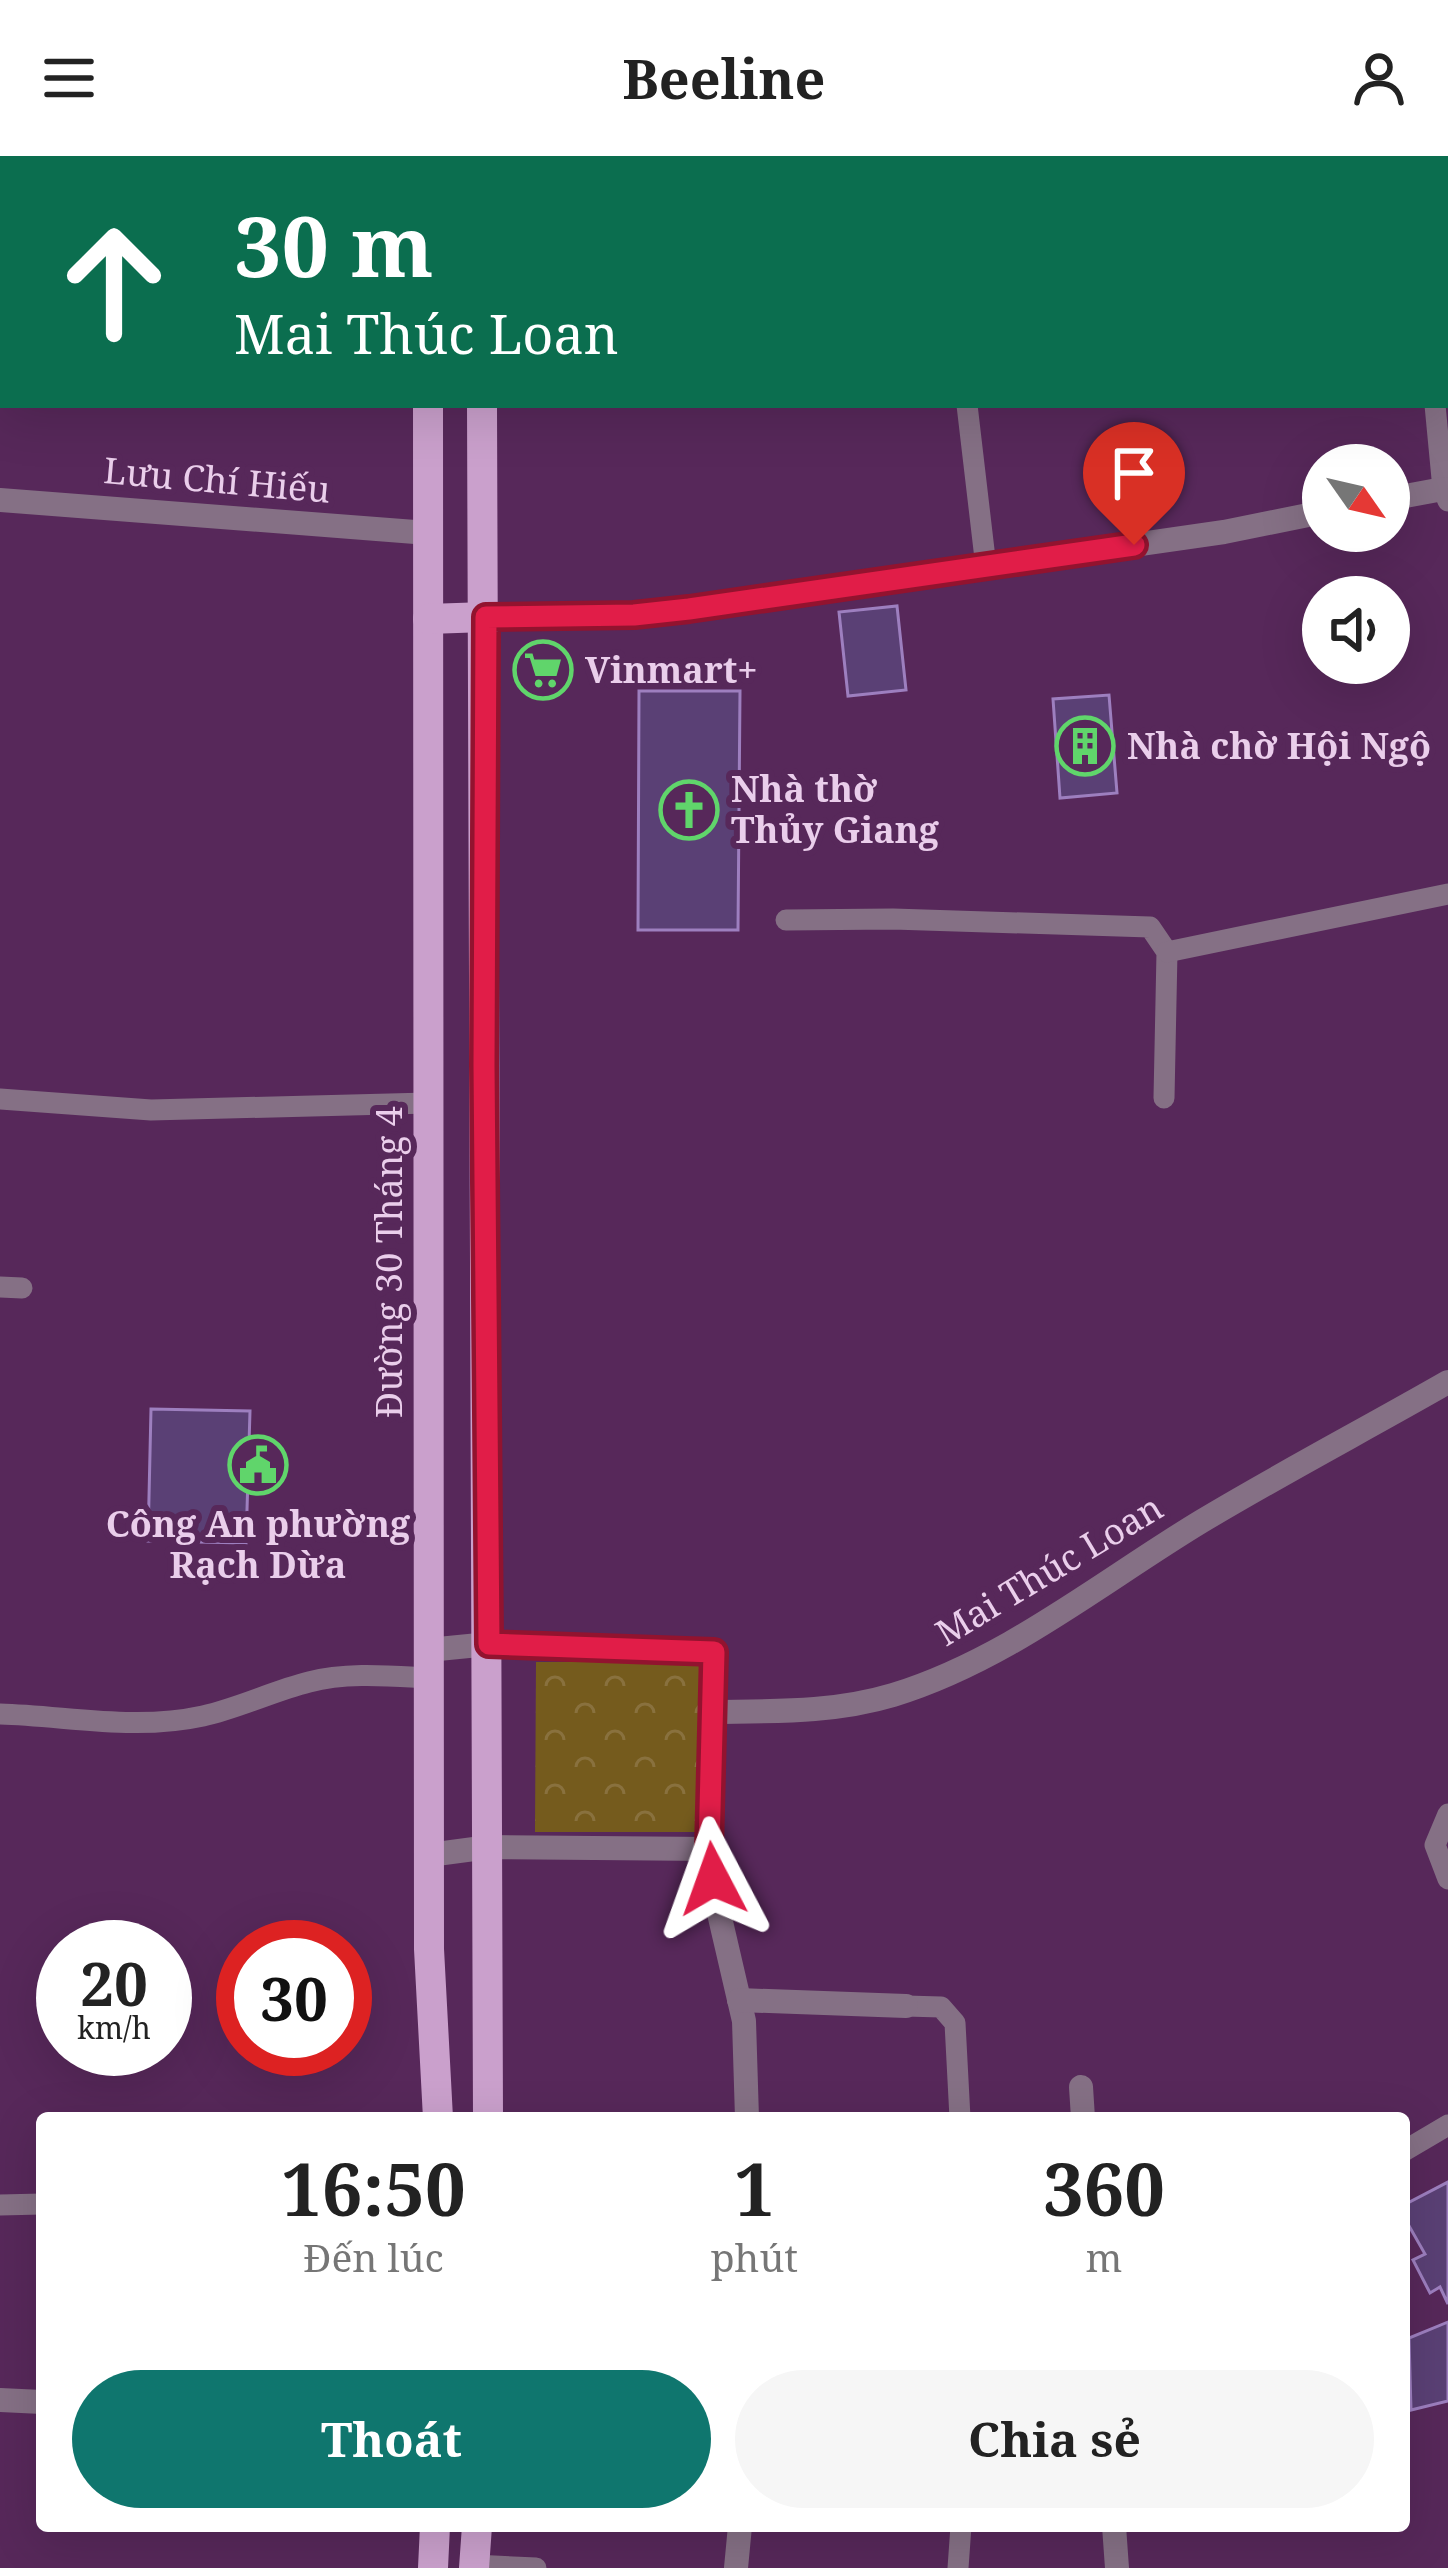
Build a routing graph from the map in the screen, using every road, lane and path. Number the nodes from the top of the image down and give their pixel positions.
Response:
1 (428, 408) edge
2 (482, 408) edge
3 (967, 408) edge
4 (1436, 408) edge
5 (1445, 495) edge
6 (1410, 498) edge
7 (0, 500) edge
8 (1302, 516) edge
9 (428, 533) junction
10 (483, 537) junction
11 (986, 567) junction
12 (486, 617) junction
13 (428, 619) junction
14 (1448, 894) edge
15 (786, 920) dead end
16 (1167, 952) junction
17 (1165, 1098) dead end
18 (0, 1099) edge
19 (428, 1103) junction
20 (1448, 1382) edge
21 (489, 1644) junction
22 (428, 1664) junction
23 (712, 1712) junction
24 (0, 1714) edge
25 (1448, 1814) edge
26 (489, 1847) junction
27 (709, 1849) junction
28 (429, 1855) junction
29 (1448, 1879) edge
30 (739, 2000) junction
31 (906, 2006) joint
32 (1081, 2086) dead end
33 (438, 2112) edge
34 (488, 2112) edge
35 (747, 2112) edge
36 (960, 2112) edge
37 (1083, 2112) edge
38 (1448, 2126) edge
39 (1410, 2148) edge
40 (0, 2204) edge
41 (36, 2204) edge
42 (0, 2400) edge
43 (36, 2402) edge
44 (436, 2532) edge
45 (477, 2532) edge
46 (739, 2532) edge
47 (961, 2532) edge
48 (1115, 2532) edge
49 (474, 2566) edge
50 (433, 2568) edge
51 (536, 2568) edge
52 (736, 2568) edge
53 (958, 2568) edge
54 (1118, 2568) edge

1 - 9 main road, Đường 30 Tháng 4
2 - 10 main road
3 - 11 lane
4 - 5 lane
5 - 6 street
7 - 9 street, Lưu Chí Hiếu
8 - 11 street
9 - 10 main road
9 - 13 main road, Đường 30 Tháng 4
10 - 12 main road
11 - 12 street
12 - 13 main road
12 - 21 main road
13 - 19 main road, Đường 30 Tháng 4
14 - 16 lane
15 - 16 lane
16 - 17 lane
18 - 19 lane
19 - 22 main road, Đường 30 Tháng 4
20 - 23 street, Mai Thúc Loan
21 - 22 street
21 - 23 street
21 - 26 main road
22 - 24 lane
22 - 28 main road, Đường 30 Tháng 4
23 - 27 street
25 - 29 lane
26 - 27 street
26 - 28 street
26 - 34 main road
27 - 30 street
28 - 33 main road, Đường 30 Tháng 4
30 - 31 street
30 - 35 street
31 - 36 lane
32 - 37 street
38 - 39 lane
40 - 41 lane
42 - 43 street
44 - 50 main road
45 - 49 main road
46 - 52 street
47 - 53 lane
48 - 54 street
49 - 51 lane

